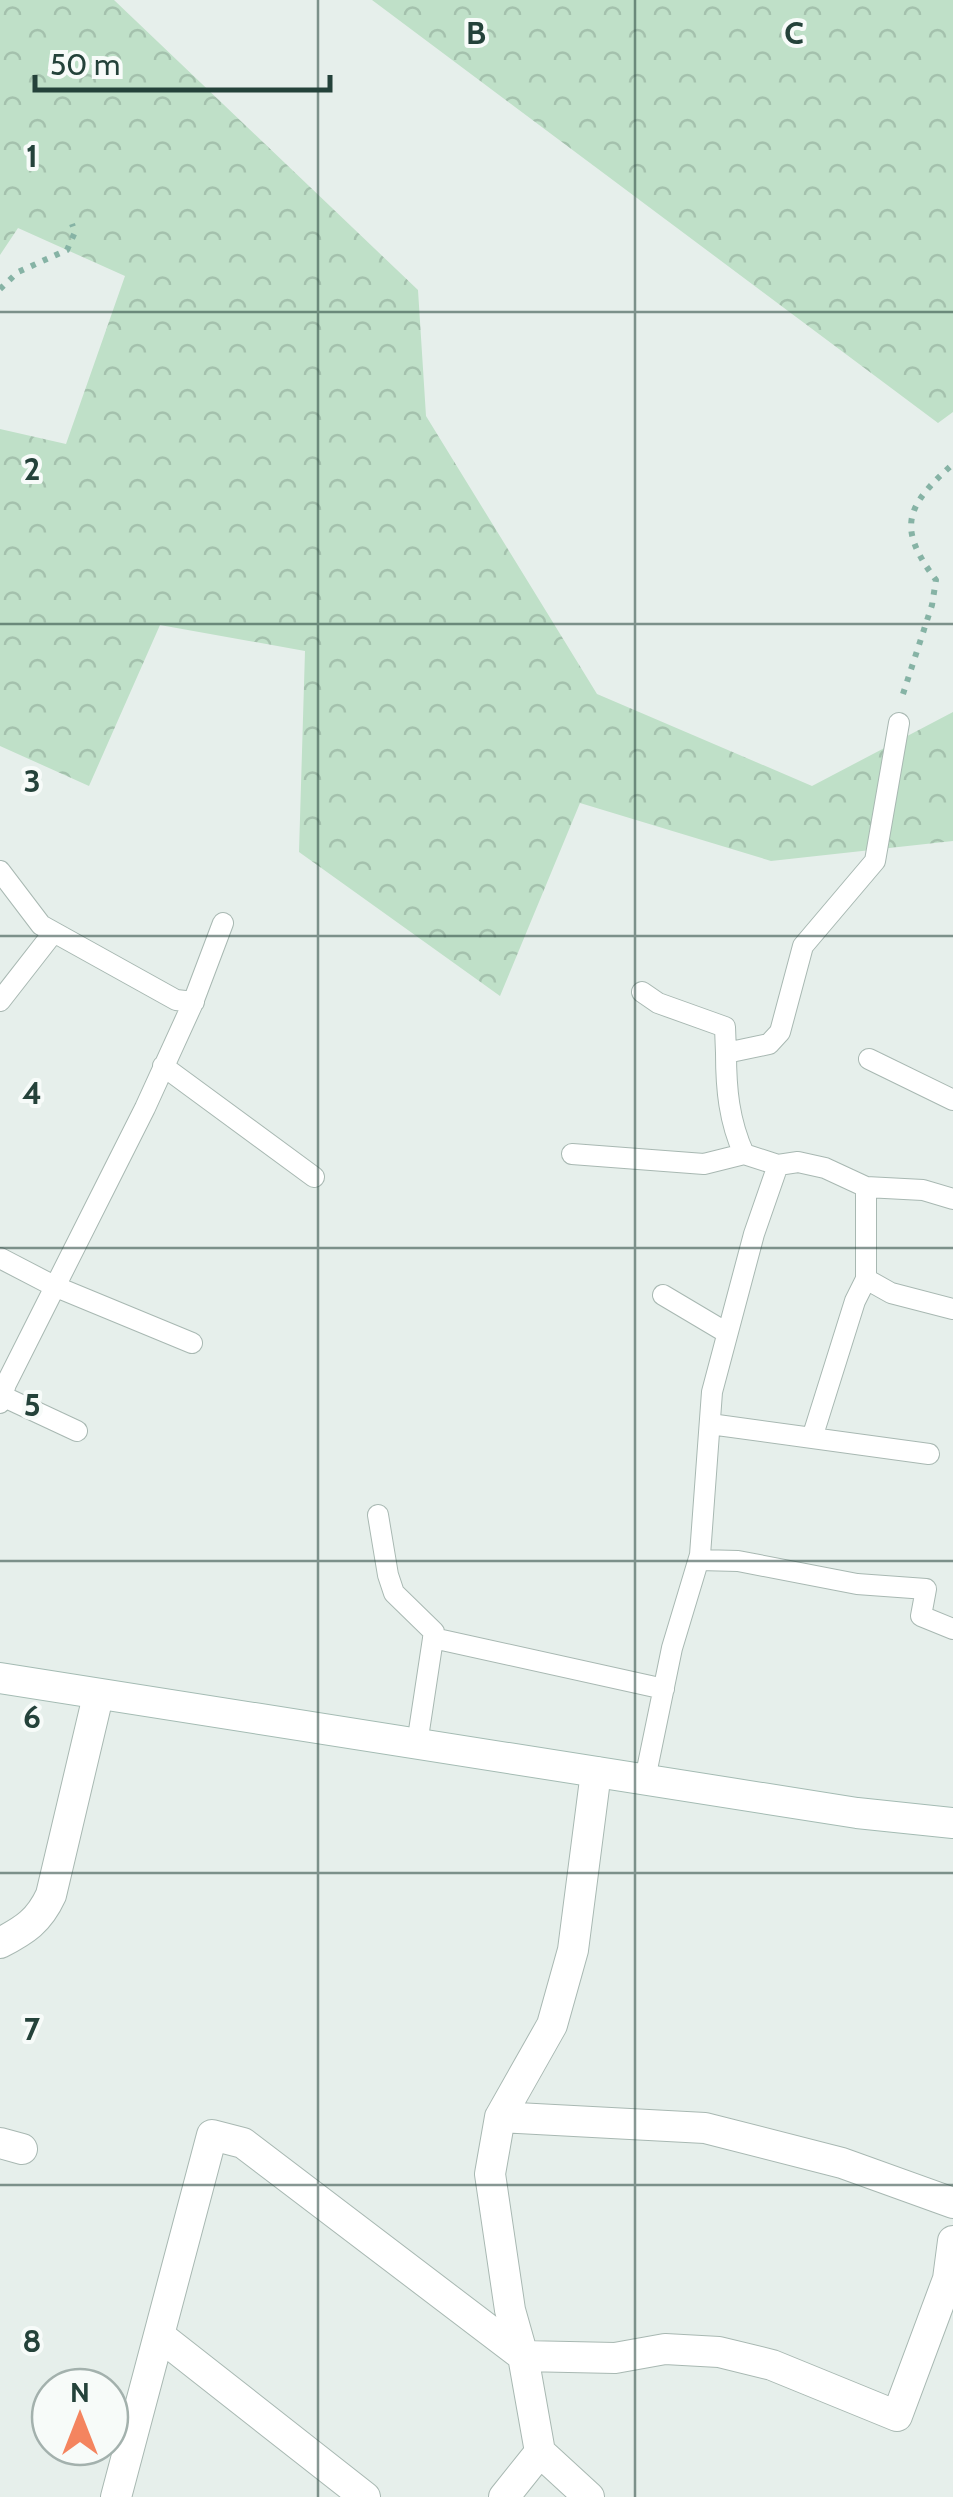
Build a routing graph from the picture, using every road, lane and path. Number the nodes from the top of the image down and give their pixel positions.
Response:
1 (72, 224) dead end
2 (0, 289) edge
3 (953, 464) edge
4 (899, 723) joint
5 (0, 872) edge
6 (223, 923) dead end
7 (52, 933) junction
8 (642, 992) dead end
9 (0, 1002) edge
10 (194, 1002) junction
11 (726, 1053) junction
12 (869, 1058) dead end
13 (164, 1066) junction
14 (953, 1100) edge
15 (572, 1154) dead end
16 (744, 1154) junction
17 (778, 1165) junction
18 (314, 1177) dead end
19 (866, 1187) junction
20 (953, 1199) edge
21 (0, 1258) edge
22 (866, 1279) junction
23 (54, 1286) junction
24 (663, 1296) dead end
25 (953, 1309) edge
26 (728, 1334) junction
27 (192, 1343) dead end
28 (1, 1400) edge
29 (710, 1424) junction
30 (77, 1430) dead end
31 (812, 1438) junction
32 (929, 1454) dead end
33 (378, 1515) dead end
34 (699, 1560) junction
35 (953, 1628) edge
36 (433, 1638) junction
37 (0, 1654) edge
38 (1, 1678) edge
39 (664, 1689) junction
40 (98, 1696) junction
41 (417, 1744) junction
42 (596, 1772) junction
43 (645, 1780) junction
44 (953, 1823) edge
45 (0, 1943) edge
46 (500, 2117) junction
47 (953, 2203) edge
48 (953, 2240) edge
49 (160, 2336) junction
50 (523, 2356) junction
51 (540, 2452) junction
52 (116, 2497) edge
53 (365, 2497) edge
54 (504, 2497) edge
55 (589, 2497) edge

1 - 2 path
3 - 4 path
4 - 11 lane
5 - 7 lane
6 - 10 lane
7 - 9 lane
7 - 10 lane
8 - 11 lane
10 - 13 lane
11 - 16 lane
12 - 14 lane
13 - 18 lane
13 - 23 lane
15 - 16 lane
16 - 17 lane
17 - 19 lane
17 - 26 lane
19 - 20 lane
19 - 22 lane
21 - 23 lane
22 - 25 lane
22 - 31 lane
23 - 27 lane
23 - 28 lane
24 - 26 lane
26 - 29 lane
28 - 30 lane
29 - 31 lane
29 - 34 lane
31 - 32 lane
33 - 36 lane
34 - 35 lane
34 - 39 lane
36 - 39 lane
36 - 41 lane
37 - 38 lane
38 - 40 street
39 - 43 lane
40 - 41 street
40 - 45 street
41 - 42 street
42 - 43 street
42 - 46 street
43 - 44 street
46 - 47 street
46 - 50 street
48 - 50 street
49 - 50 street
49 - 52 street
49 - 53 street
50 - 51 street
51 - 54 street
51 - 55 street

